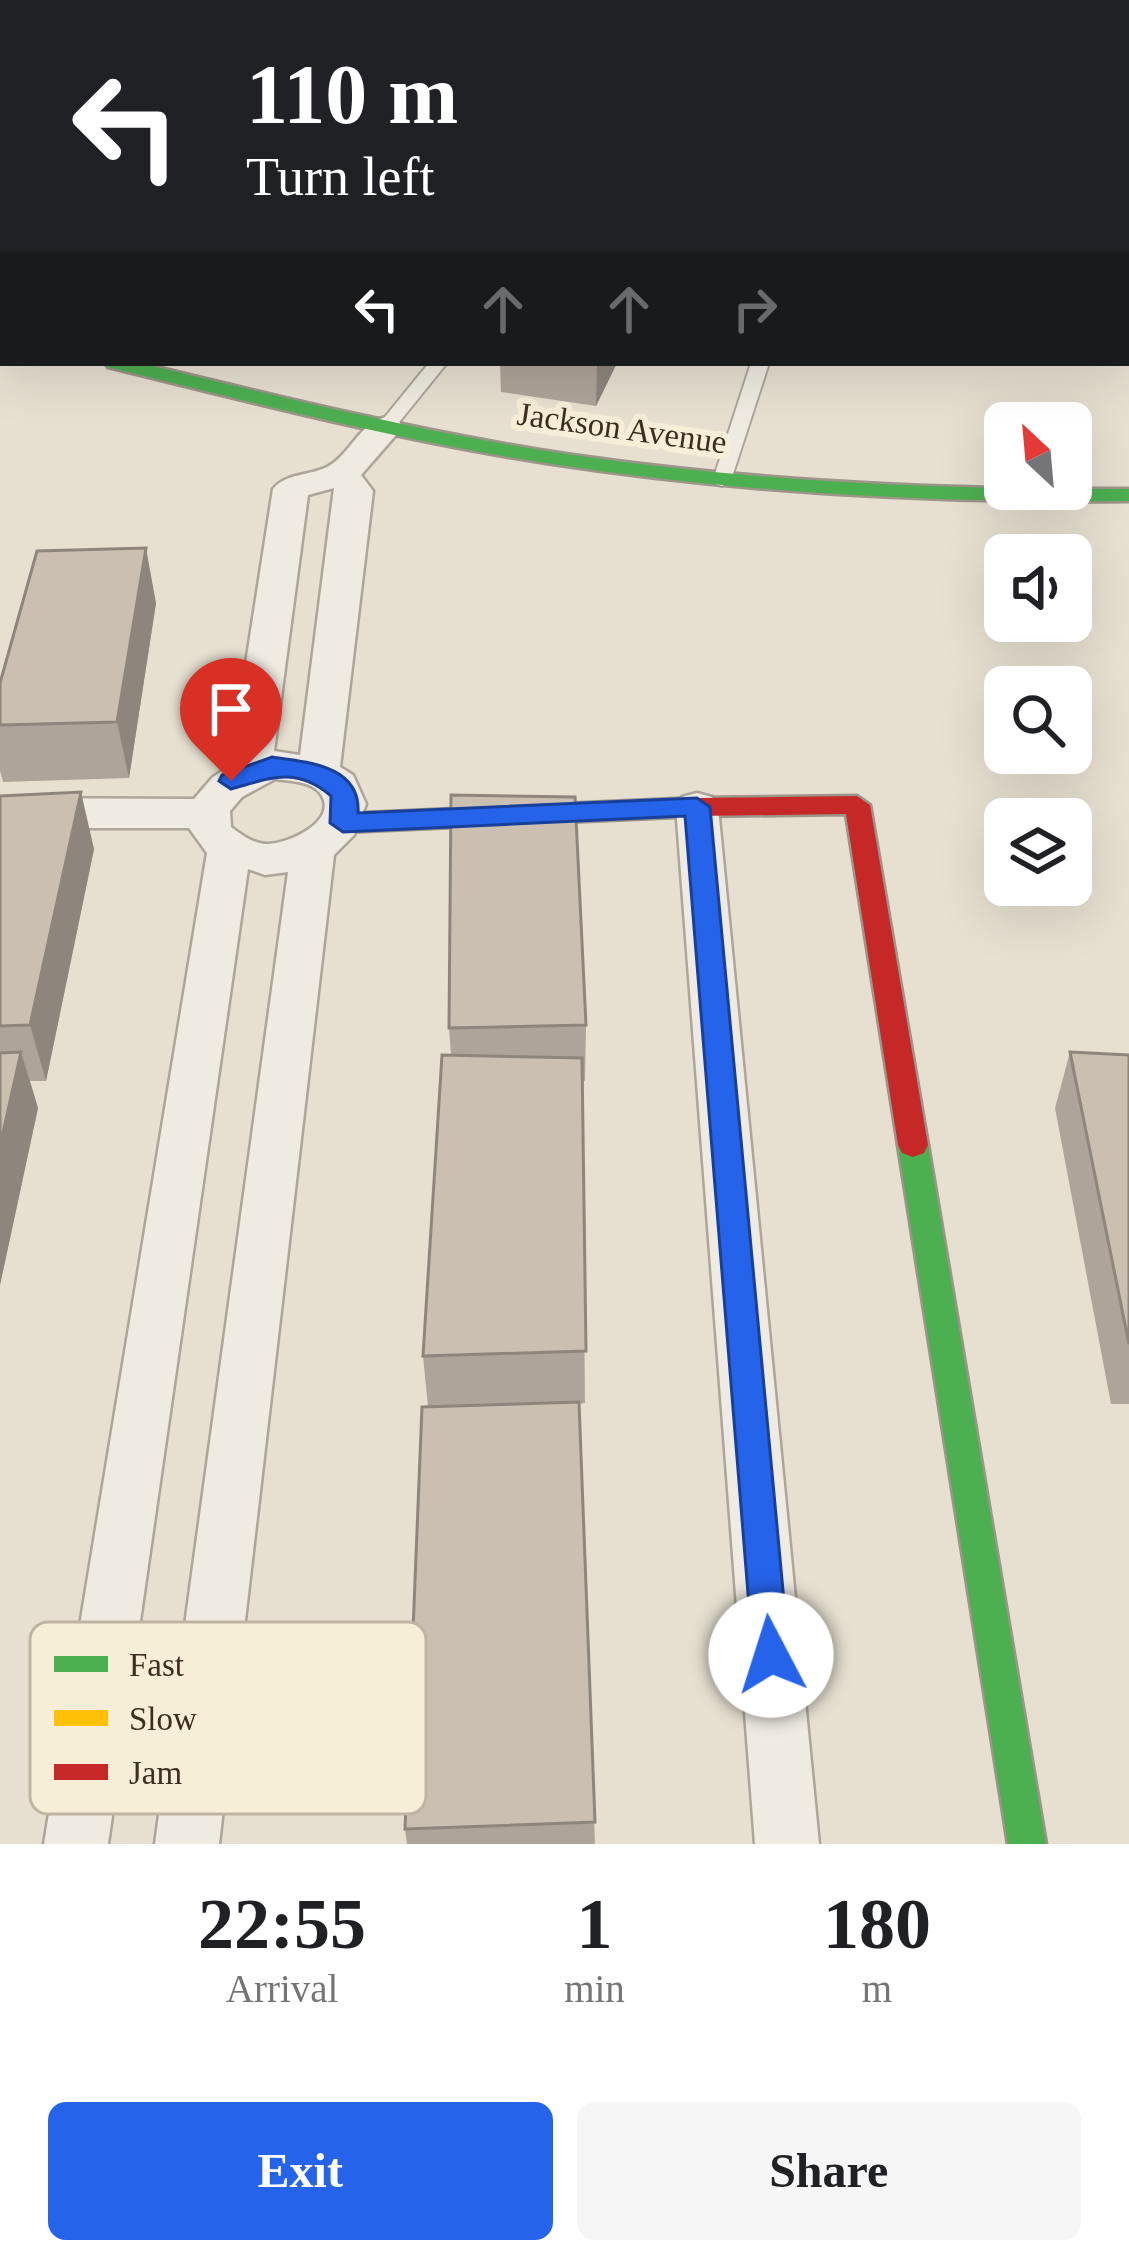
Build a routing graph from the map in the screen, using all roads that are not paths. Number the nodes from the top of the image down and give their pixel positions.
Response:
1 (128, 366) edge
2 (436, 366) edge
3 (759, 366) edge
4 (386, 427) junction
5 (342, 474) junction
6 (722, 480) junction
7 (1129, 494) edge
8 (281, 562) junction
9 (346, 562) junction
10 (250, 770) junction
11 (319, 772) junction
12 (697, 807) junction
13 (0, 813) edge
14 (219, 831) junction
15 (328, 836) junction
16 (107, 1622) edge
17 (218, 1622) edge
18 (80, 1814) edge
19 (191, 1814) edge
20 (76, 1844) edge
21 (187, 1844) edge
22 (787, 1844) edge
23 (1028, 1844) edge

1 - 4 street, Jackson Avenue
2 - 4 lane
3 - 6 lane
4 - 5 street
4 - 6 street, Jackson Avenue
5 - 8 street
5 - 9 street
6 - 7 street, Jackson Avenue
8 - 9 street
8 - 10 street
9 - 11 street
10 - 11 street
10 - 14 street
11 - 15 street
12 - 15 street
12 - 22 street
12 - 23 street
13 - 14 street
14 - 15 street
14 - 16 street
15 - 17 street
18 - 20 street
19 - 21 street

